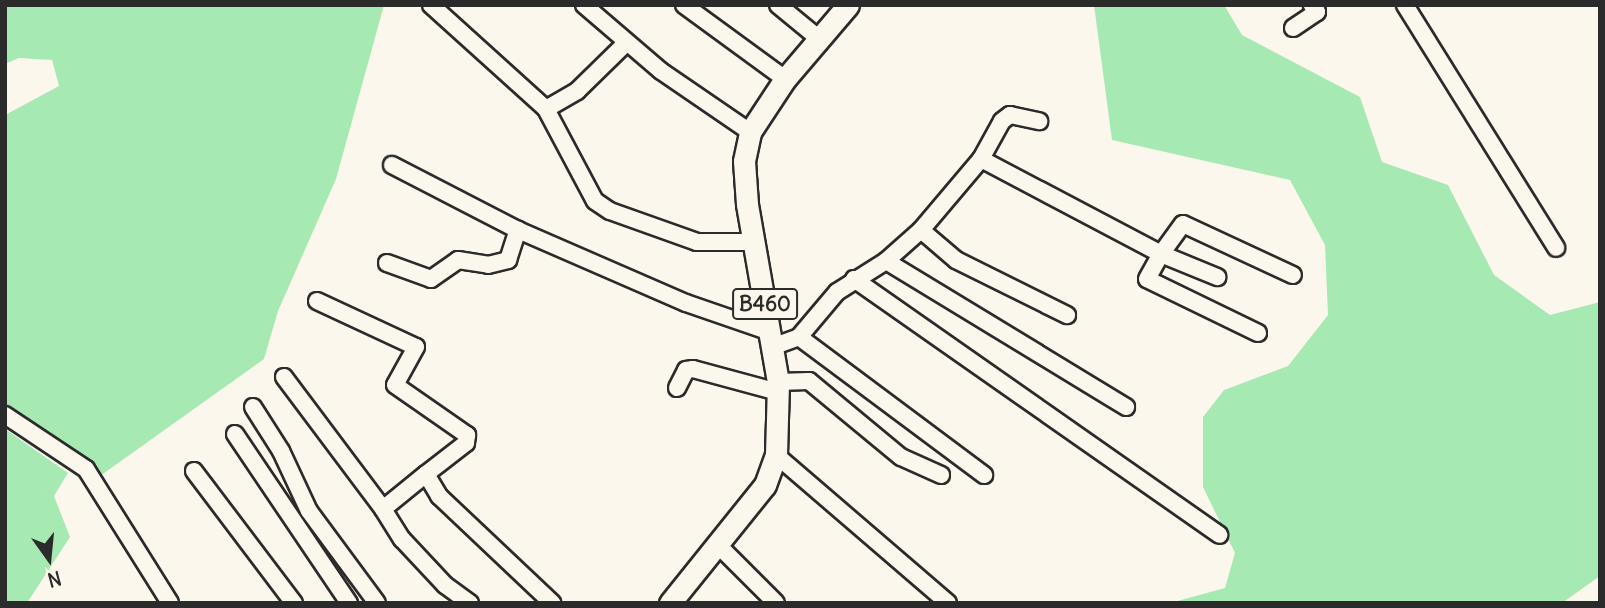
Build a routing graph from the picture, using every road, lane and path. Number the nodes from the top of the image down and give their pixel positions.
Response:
1 (430, 5) edge
2 (584, 5) edge
3 (684, 5) edge
4 (778, 5) edge
5 (848, 5) edge
6 (1312, 5) edge
7 (1405, 5) edge
8 (1293, 28) dead end
9 (817, 37) junction
10 (626, 43) junction
11 (785, 79) junction
12 (546, 109) junction
13 (1039, 121) dead end
14 (750, 132) junction
15 (981, 159) junction
16 (392, 165) dead end
17 (518, 230) junction
18 (921, 230) junction
19 (753, 242) junction
20 (1556, 248) dead end
21 (1161, 254) junction
22 (886, 261) junction
23 (387, 263) dead end
24 (1293, 275) dead end
25 (1217, 277) dead end
26 (853, 279) junction
27 (317, 301) dead end
28 (1067, 315) dead end
29 (1258, 333) dead end
30 (799, 337) junction
31 (771, 340) junction
32 (284, 377) dead end
33 (778, 387) junction
34 (677, 388) dead end
35 (253, 407) dead end
36 (1126, 407) dead end
37 (5, 415) edge
38 (235, 434) dead end
39 (776, 454) junction
40 (194, 471) dead end
41 (426, 474) junction
42 (942, 475) dead end
43 (984, 475) dead end
44 (383, 509) junction
45 (1219, 535) dead end
46 (717, 544) junction
47 (170, 603) edge
48 (294, 603) edge
49 (349, 603) edge
50 (377, 603) edge
51 (470, 603) edge
52 (552, 603) edge
53 (670, 603) edge
54 (776, 603) edge
55 (948, 603) edge

1 - 12 street
2 - 10 street
3 - 11 street
4 - 9 street
5 - 9 main road, B460
6 - 8 street
7 - 20 street
9 - 11 main road, B460
10 - 12 street
10 - 14 street
11 - 14 main road, B460
12 - 19 street
13 - 15 street
14 - 19 main road, B460
15 - 18 street
15 - 21 street
16 - 17 street
17 - 23 street
17 - 31 street
18 - 22 street
18 - 28 street
19 - 31 main road, B460
21 - 24 street
21 - 25 street
21 - 29 street
22 - 26 street
22 - 36 street
26 - 30 street
26 - 45 street
27 - 41 street
30 - 31 street
30 - 43 street
31 - 33 main road, B460
32 - 44 street
33 - 34 street
33 - 39 main road, B460
33 - 42 street
35 - 50 street
37 - 47 street
38 - 49 street
39 - 46 main road, B460
39 - 55 street
40 - 48 street
41 - 44 street
41 - 52 street
44 - 51 street
46 - 53 main road, B460
46 - 54 street

